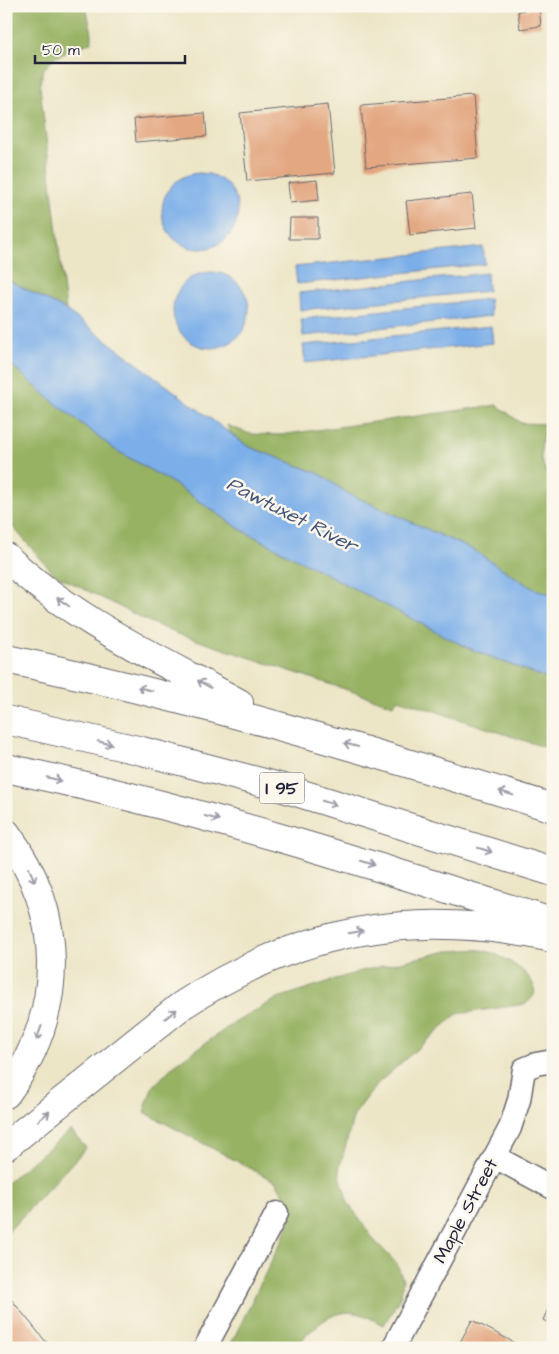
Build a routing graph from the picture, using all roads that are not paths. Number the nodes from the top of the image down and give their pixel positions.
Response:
1 (6, 557) edge
2 (6, 659) edge
3 (6, 720) edge
4 (277, 724) junction
5 (6, 768) edge
6 (553, 808) edge
7 (6, 833) edge
8 (553, 872) edge
9 (553, 922) edge
10 (553, 938) edge
11 (553, 1061) edge
12 (6, 1094) edge
13 (6, 1146) edge
14 (495, 1157) junction
15 (553, 1188) edge
16 (277, 1213) dead end
17 (205, 1348) edge
18 (392, 1348) edge

4 -> 1 highway
4 -> 2 highway
3 -> 8 highway, I 95
6 -> 4 highway
5 -> 9 highway
7 -> 12 highway
13 -> 10 highway
11 - 14 street, Maple Street
14 - 15 street
14 - 18 street, Maple Street
16 - 17 street

